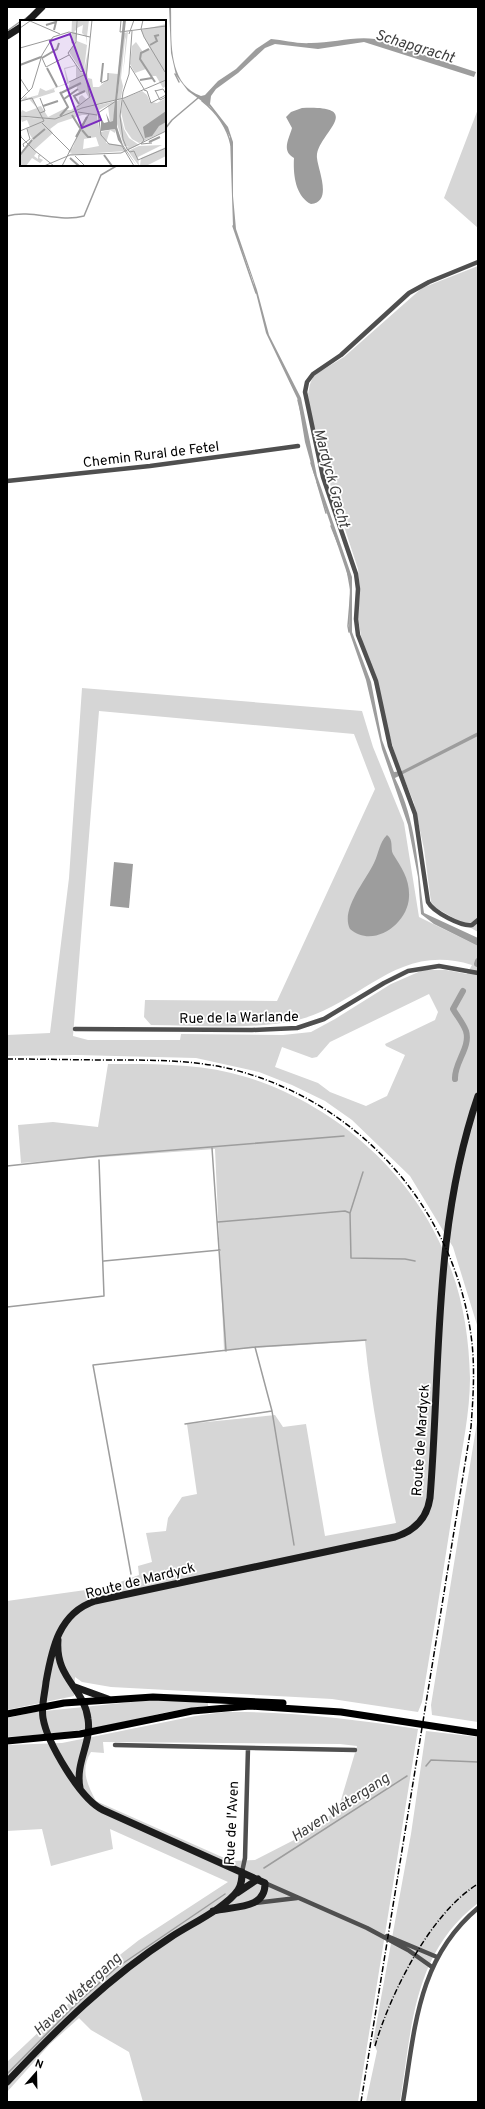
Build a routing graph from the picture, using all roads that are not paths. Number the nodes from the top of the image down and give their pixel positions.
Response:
1 (42, 7) edge
2 (29, 20) edge
3 (20, 28) edge
4 (7, 36) edge
5 (478, 262) edge
6 (298, 446) dead end
7 (7, 481) edge
8 (478, 920) edge
9 (478, 974) edge
10 (75, 1029) dead end
11 (477, 1101) edge
12 (59, 1633) junction
13 (74, 1687) junction
14 (108, 1699) junction
15 (83, 1701) junction
16 (43, 1707) junction
17 (7, 1714) edge
18 (406, 1720) junction
19 (442, 1725) junction
20 (478, 1729) edge
21 (88, 1733) junction
22 (478, 1733) edge
23 (50, 1738) junction
24 (7, 1741) edge
25 (115, 1745) dead end
26 (248, 1748) junction
27 (355, 1750) dead end
28 (81, 1790) junction
29 (242, 1872) junction
30 (262, 1881) junction
31 (233, 1896) junction
32 (299, 1898) junction
33 (255, 1904) junction
34 (478, 1908) edge
35 (213, 1911) junction
36 (367, 1928) junction
37 (437, 1957) junction
38 (432, 1967) junction
39 (7, 2082) edge
40 (403, 2102) edge

1 - 2 main road
3 - 4 main road
5 - 8 street
6 - 7 street, Chemin Rural de Fetel
9 - 10 street, Rue de la Warlande
11 - 12 main road, Route de Mardyck
12 - 13 main road
12 - 16 main road, Route de Mardyck
13 - 14 main road
13 - 15 main road
14 - 15 main road
14 - 18 main road
15 - 16 main road
15 - 21 main road
16 - 17 main road
16 - 23 main road, Route de Mardyck
18 - 19 main road
18 - 21 main road
19 - 20 main road
19 - 22 main road
21 - 23 main road
21 - 28 main road
23 - 24 main road
23 - 28 main road, Route de Mardyck
25 - 26 street
26 - 27 street
26 - 29 street, Rue de l'Aven
28 - 29 main road, Route de Mardyck
29 - 30 main road, Route de Mardyck
29 - 31 main road, Rue de l'Aven
30 - 31 main road, Rue de l'Aven
30 - 32 street
30 - 33 main road
31 - 35 main road, Rue de l'Aven
32 - 33 street
32 - 36 street
33 - 35 main road, Rue de l'Aven
34 - 37 street
35 - 39 main road, Rue de l'Aven
36 - 37 street
36 - 38 street
37 - 38 street
38 - 40 street

